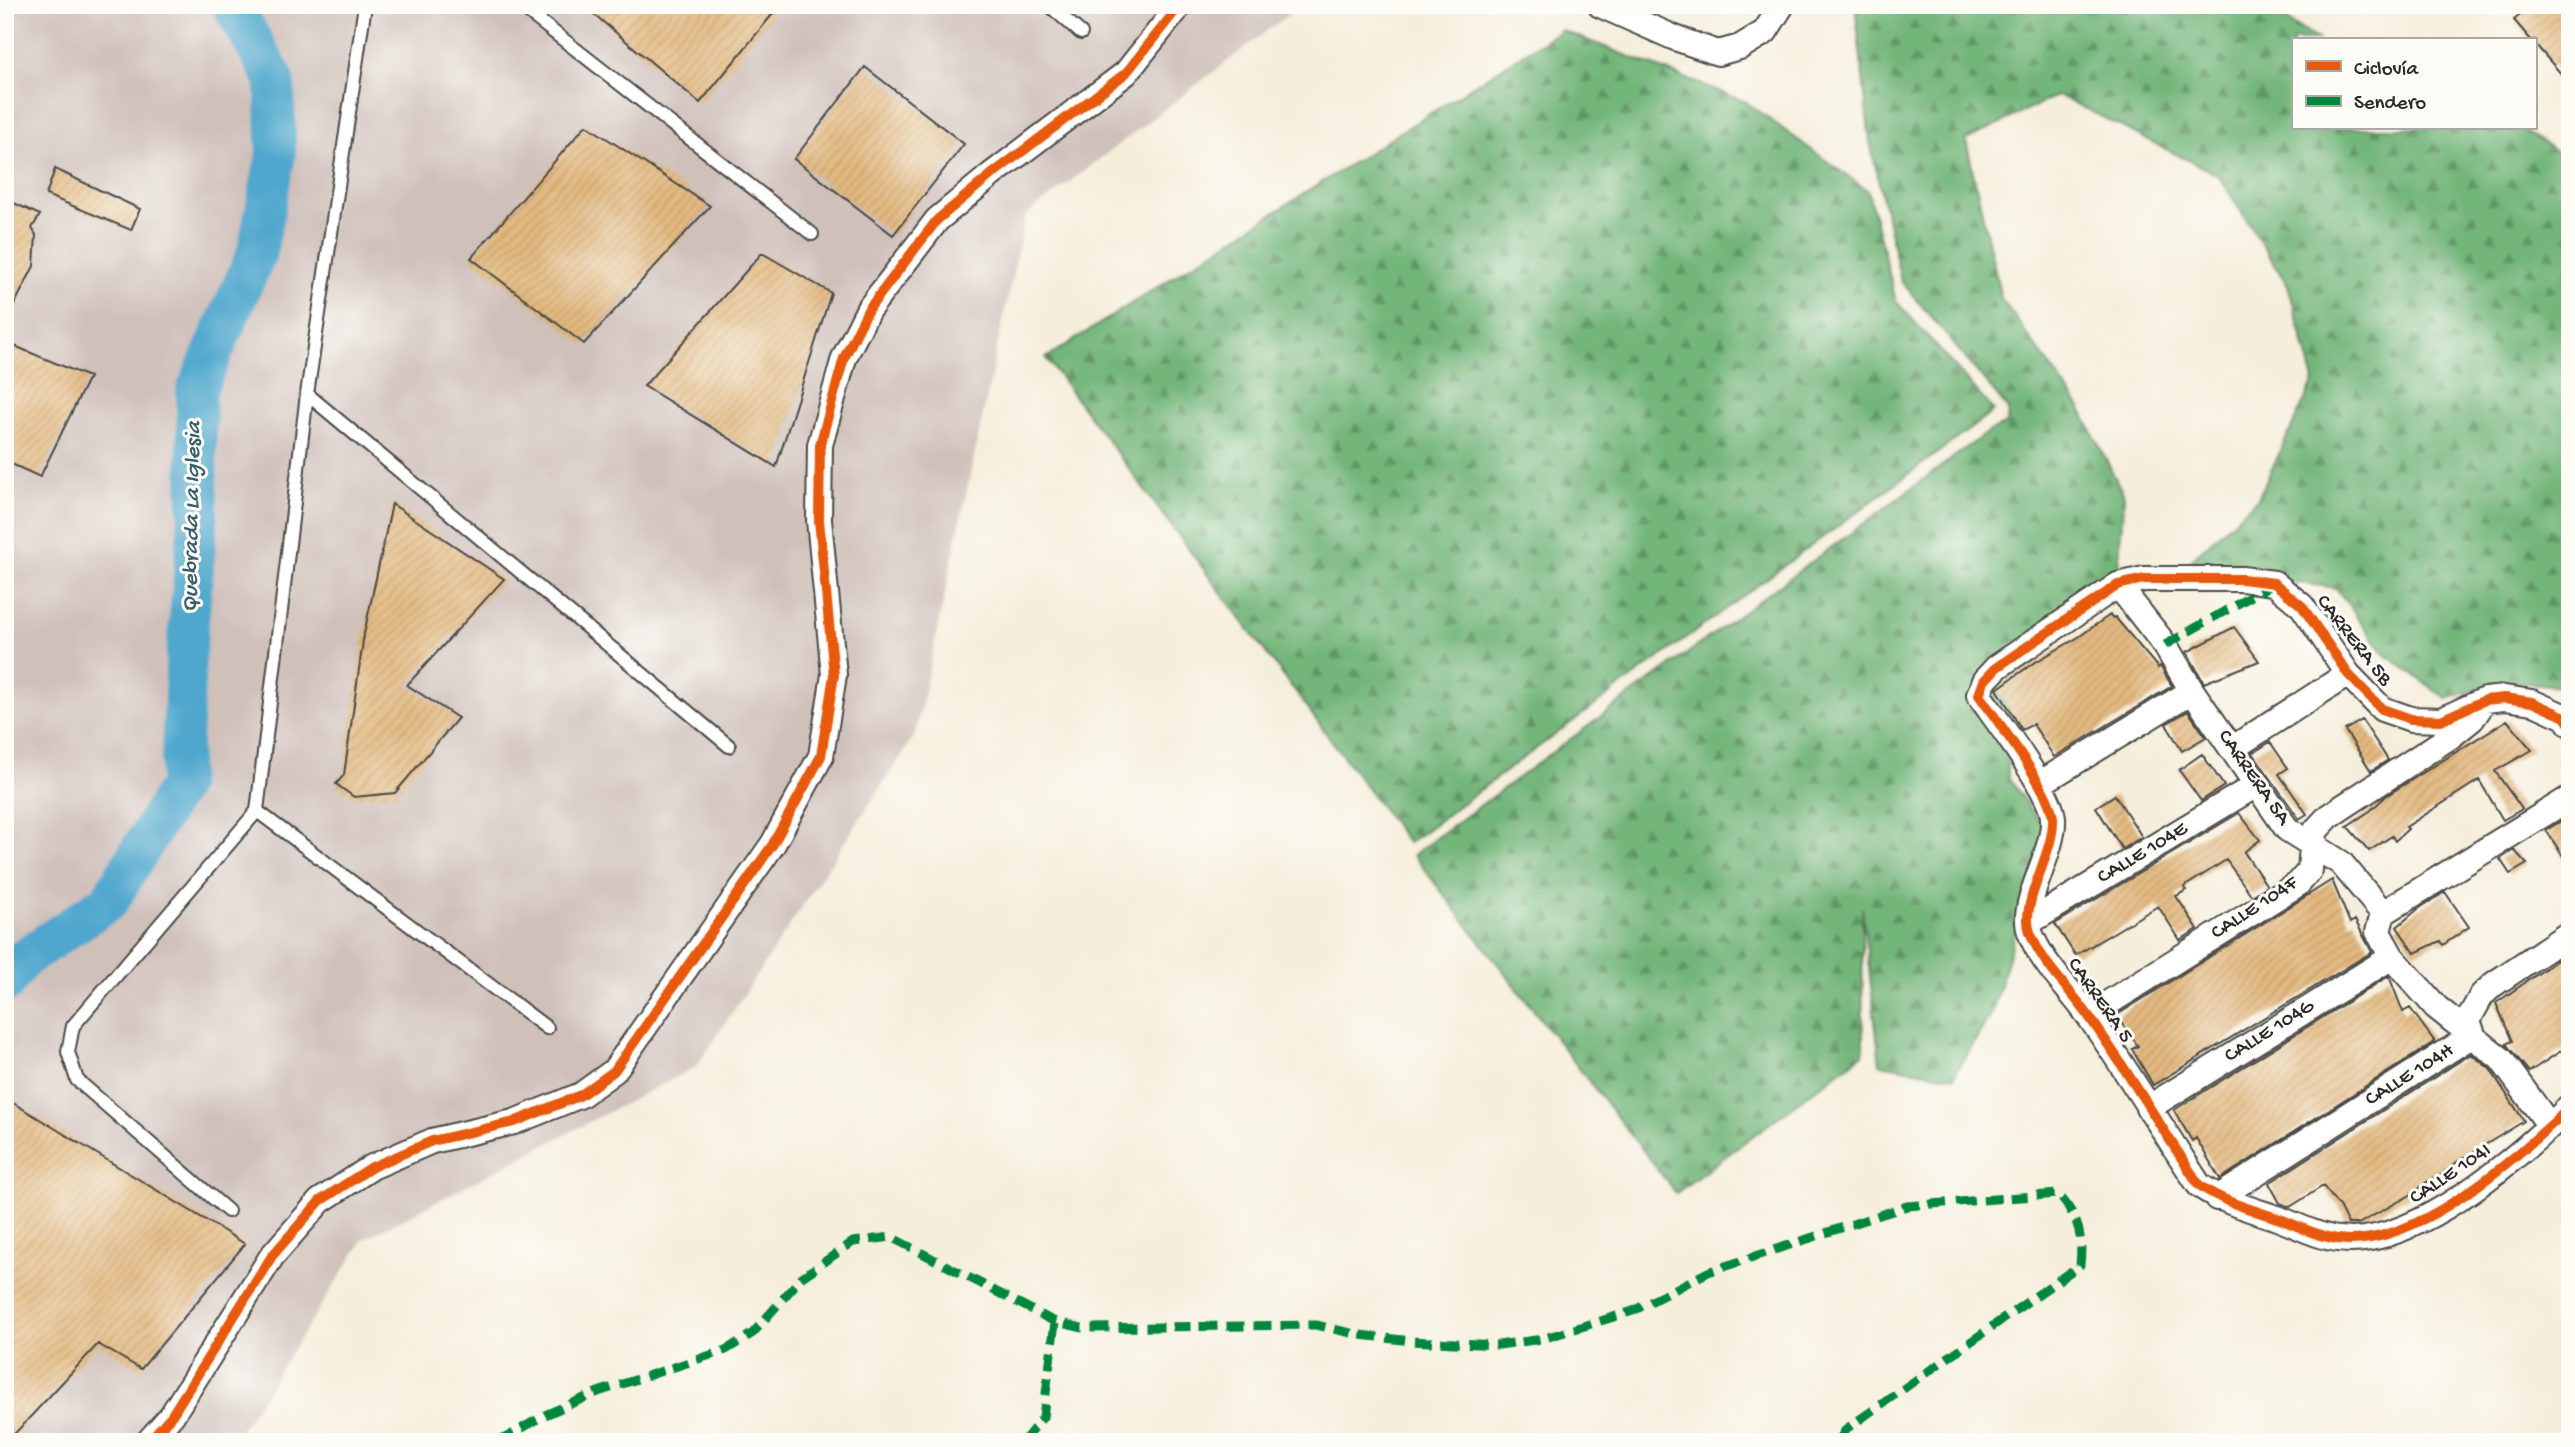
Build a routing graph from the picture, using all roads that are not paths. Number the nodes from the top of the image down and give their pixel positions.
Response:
1 (365, 5) edge
2 (519, 5) edge
3 (1049, 5) edge
4 (1180, 5) edge
5 (1600, 5) edge
6 (1782, 5) edge
7 (1081, 33) dead end
8 (812, 234) dead end
9 (307, 394) junction
10 (2118, 585) junction
11 (2348, 674) junction
12 (2192, 691) junction
13 (2485, 700) junction
14 (2570, 724) edge
15 (729, 746) dead end
16 (2233, 748) junction
17 (2039, 784) junction
18 (2258, 784) junction
19 (2570, 798) edge
20 (257, 811) junction
21 (2312, 846) junction
22 (2380, 922) junction
23 (2028, 923) junction
24 (2570, 933) edge
25 (2392, 957) junction
26 (2089, 1015) junction
27 (547, 1028) dead end
28 (2473, 1035) junction
29 (2570, 1107) edge
30 (2148, 1108) junction
31 (2550, 1126) junction
32 (2217, 1198) junction
33 (228, 1211) dead end
34 (2338, 1239) joint
35 (148, 1442) edge

1 - 9 lane
2 - 8 lane
3 - 7 lane
4 - 35 street
5 - 6 street
9 - 15 lane
9 - 20 lane
10 - 11 street, CARRERA 5B
10 - 12 street
10 - 17 street, CARRERA 5B
11 - 13 street, CARRERA 5B
11 - 16 street
12 - 16 street, CARRERA 5A
12 - 17 street
13 - 14 street, CARRERA 5B
13 - 21 street, CALLE 104F
16 - 18 street, CARRERA 5A
17 - 23 street
18 - 21 street, CARRERA 5A
18 - 23 street, CALLE 104E
19 - 22 street
20 - 27 lane
20 - 33 lane
21 - 22 street, CARRERA 5A
21 - 26 street, CALLE 104F
22 - 25 street, CARRERA 5A
23 - 26 street, CARRERA 5
24 - 28 street, CALLE 104H
25 - 28 street, CARRERA 5A
25 - 30 street, CALLE 104G
26 - 30 street, CARRERA 5
28 - 31 street, CARRERA 5A
28 - 32 street, CALLE 104H
29 - 31 street, CALLE 104I
30 - 32 street, CARRERA 5
31 - 34 street, CALLE 104I
32 - 34 street, CARRERA 5

